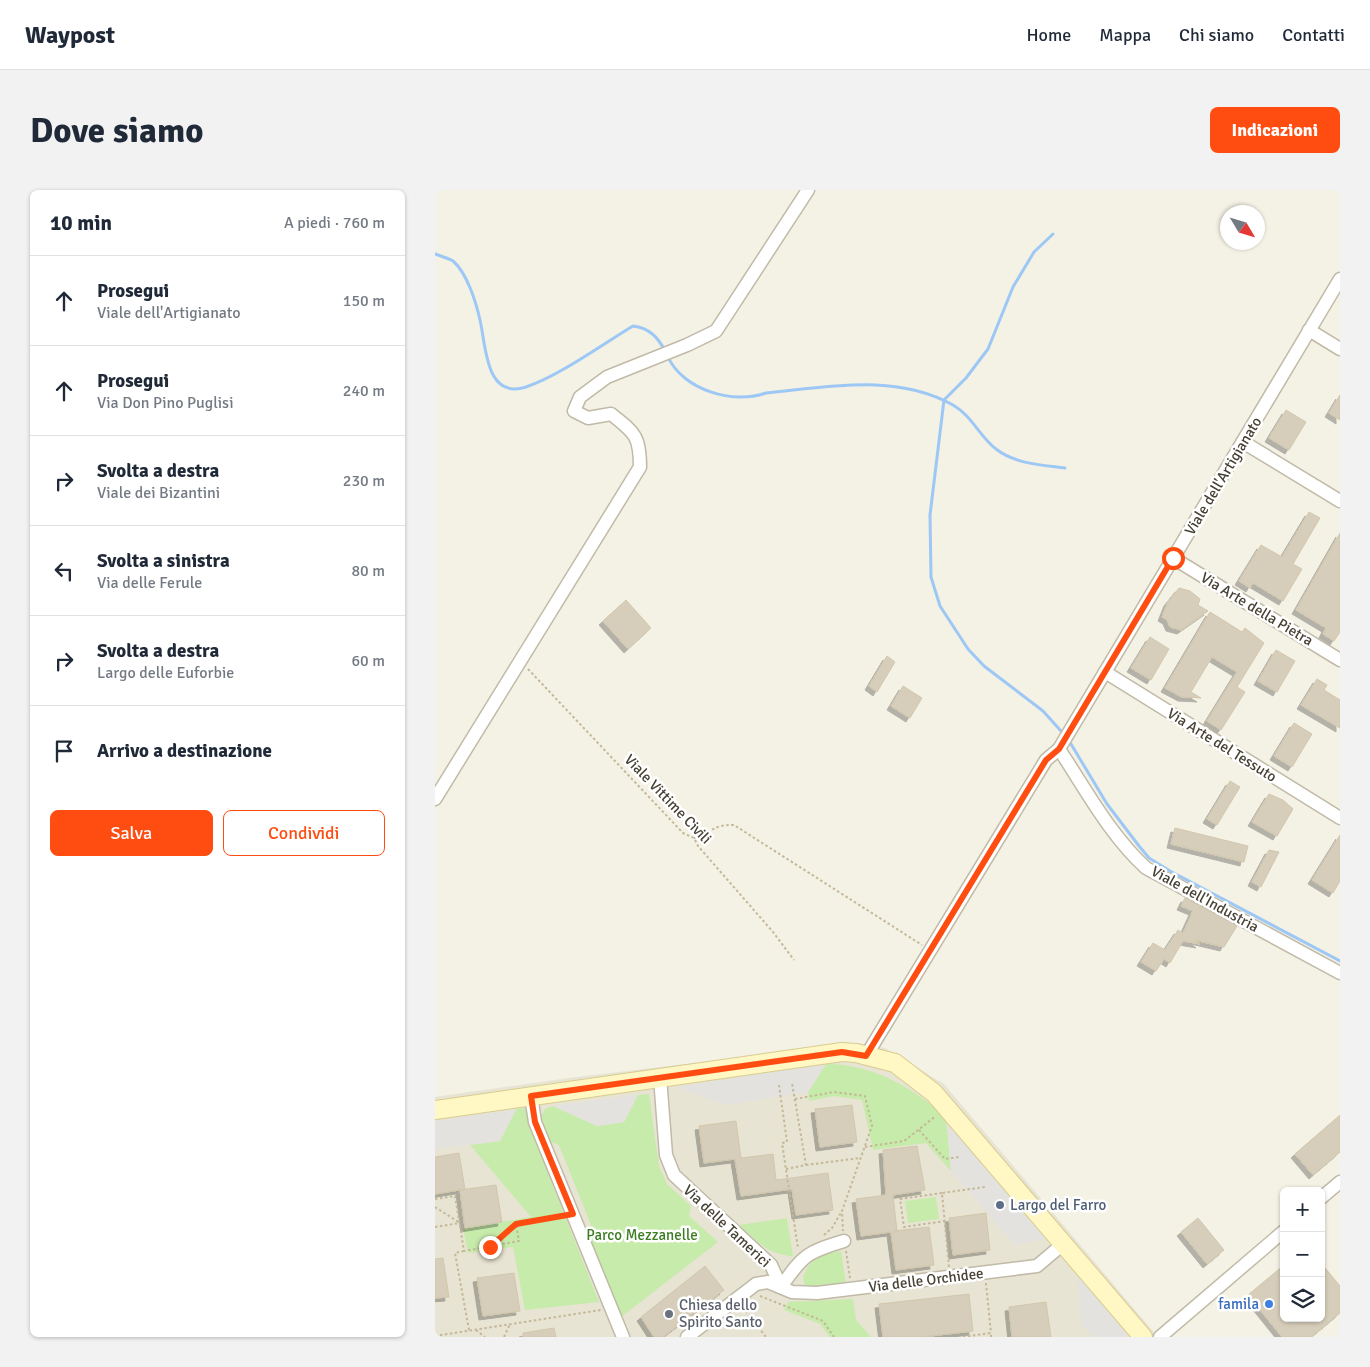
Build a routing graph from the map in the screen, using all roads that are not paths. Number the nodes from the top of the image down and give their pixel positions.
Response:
1 (807, 190) edge
2 (1340, 279) edge
3 (1309, 330) junction
4 (1340, 349) edge
5 (1243, 442) junction
6 (1340, 501) edge
7 (1173, 558) junction
8 (1340, 660) edge
9 (1105, 672) junction
10 (1059, 749) junction
11 (435, 799) edge
12 (1340, 818) edge
13 (1340, 973) edge
14 (866, 1056) junction
15 (659, 1077) junction
16 (531, 1096) junction
17 (435, 1110) edge
18 (1340, 1182) edge
19 (1325, 1195) edge
20 (1282, 1232) edge
21 (844, 1241) road end
22 (1063, 1244) junction
23 (781, 1287) junction
24 (1141, 1336) edge
25 (623, 1337) edge
26 (687, 1337) edge
27 (1161, 1337) edge

1 - 11 street
2 - 3 street, Viale dell'Artigianato
3 - 4 street
3 - 5 street, Viale dell'Artigianato
5 - 6 street
5 - 7 street, Viale dell'Artigianato
7 - 8 street, Via Arte della Pietra
7 - 9 street, Viale dell'Artigianato
9 - 10 street, Viale dell'Artigianato
9 - 12 street, Via Arte del Tessuto
10 - 13 street, Viale dell'Industria
10 - 14 street, Viale dell'Artigianato
14 - 15 street
14 - 22 street
15 - 16 street
15 - 23 street, Via delle Tamerici
16 - 17 street
16 - 25 street
18 - 19 street
20 - 27 street
21 - 23 street
22 - 23 street, Via delle Orchidee
22 - 24 street
23 - 26 street, Via delle Orchidee

